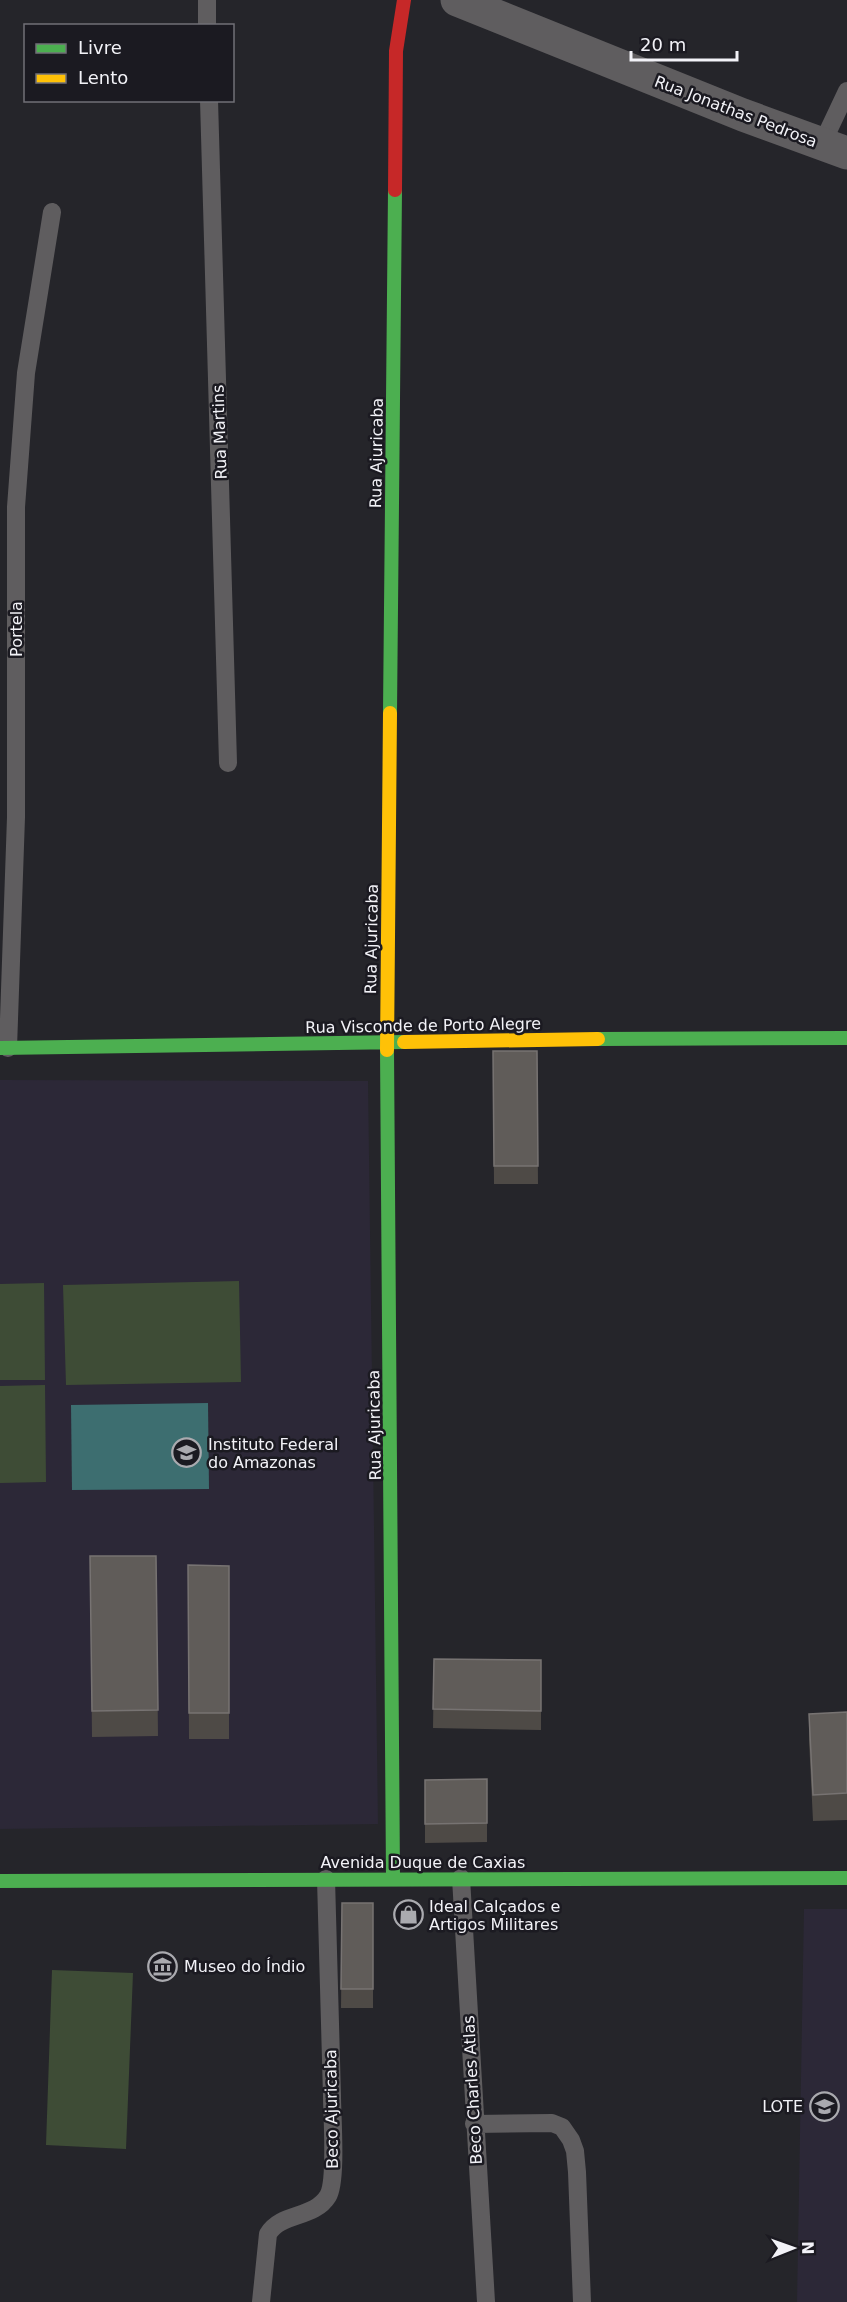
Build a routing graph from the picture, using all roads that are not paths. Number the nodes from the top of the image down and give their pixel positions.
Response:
1 (207, 0) edge
2 (404, 0) edge
3 (458, 0) edge
4 (207, 24) edge
5 (847, 91) edge
6 (209, 102) edge
7 (834, 149) edge
8 (52, 212) dead end
9 (228, 763) dead end
10 (8, 817) edge
11 (847, 1038) edge
12 (387, 1042) junction
13 (4, 1048) edge
14 (393, 1878) junction
15 (461, 1878) junction
16 (847, 1878) edge
17 (326, 1879) junction
18 (0, 1881) edge
19 (474, 2124) junction
20 (261, 2302) edge
21 (486, 2302) edge
22 (582, 2302) edge

1 - 4 lane
2 - 12 street, Rua Ajuricaba
3 - 7 street, Rua Jonathas Pedrosa
5 - 7 lane
6 - 9 lane, Rua Martins
8 - 10 lane, Portela
10 - 13 lane, Portela
11 - 12 street, Rua Visconde de Porto Alegre
12 - 13 street, Rua Visconde de Porto Alegre
12 - 14 street, Rua Ajuricaba
14 - 15 street, Avenida Duque de Caxias
14 - 17 street, Avenida Duque de Caxias
15 - 16 street, Avenida Duque de Caxias
15 - 19 lane, Beco Charles Atlas
17 - 18 street, Avenida Duque de Caxias
17 - 20 lane, Beco Ajuricaba
19 - 21 lane, Beco Charles Atlas
19 - 22 lane

